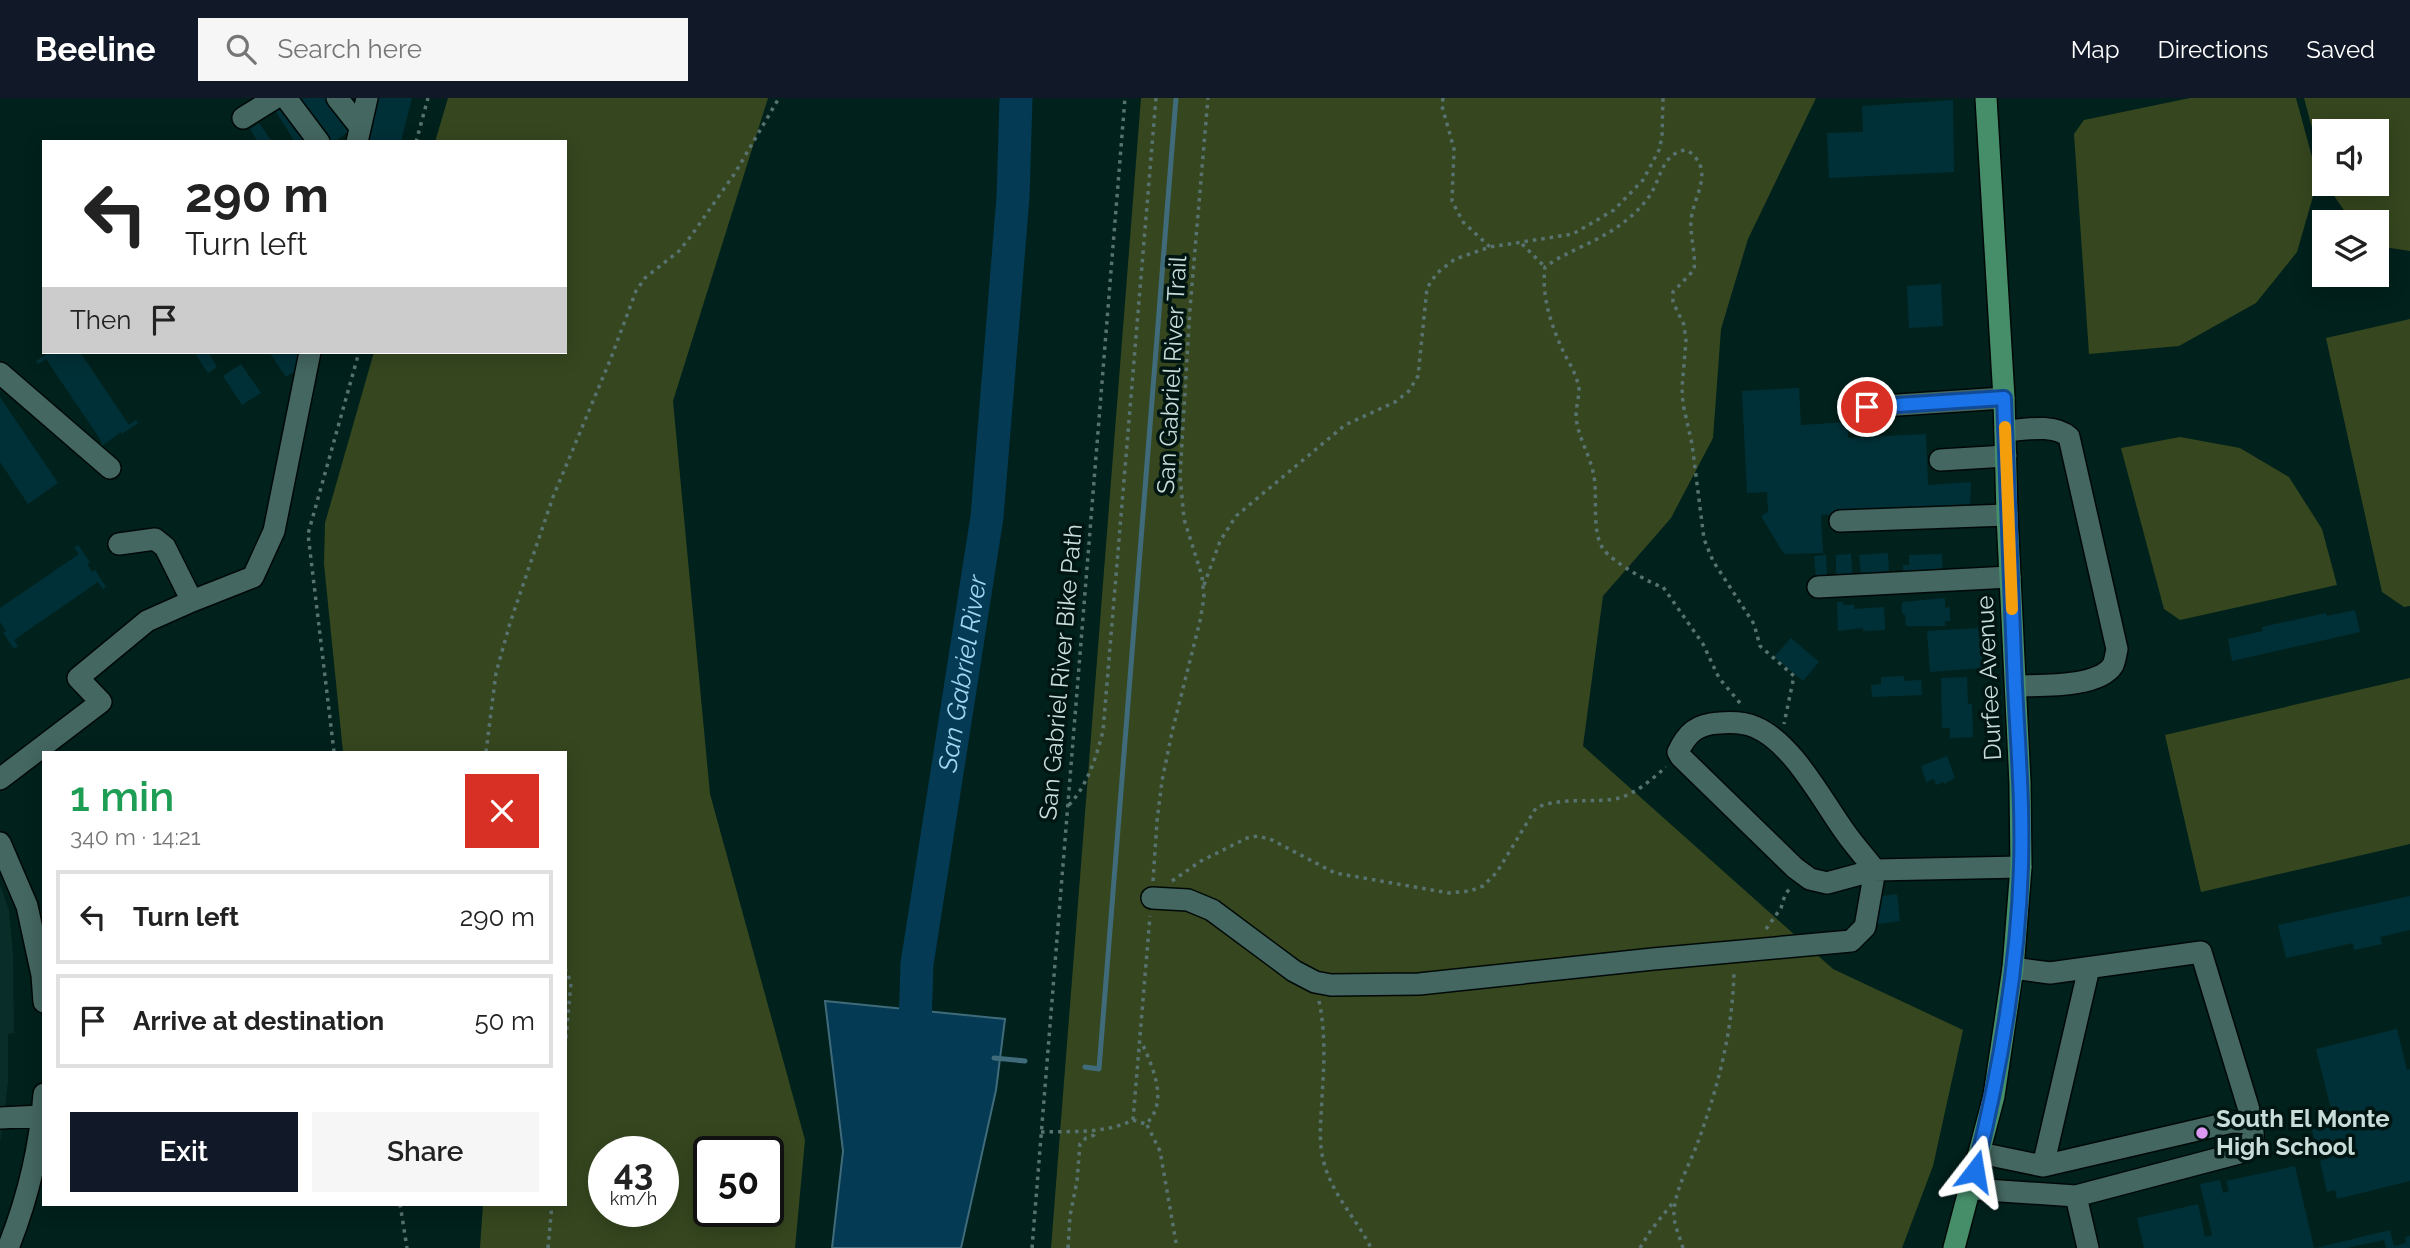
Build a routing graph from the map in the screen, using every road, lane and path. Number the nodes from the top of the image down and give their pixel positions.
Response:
1 (275, 98) edge
2 (286, 98) edge
3 (337, 98) edge
4 (367, 98) edge
5 (428, 98) edge
6 (779, 98) edge
7 (1125, 98) edge
8 (1156, 98) edge
9 (1208, 98) edge
10 (1443, 98) edge
11 (1663, 98) edge
12 (1986, 98) edge
13 (243, 118) dead end
14 (358, 134) edge
15 (318, 140) edge
16 (417, 140) edge
17 (1659, 150) junction
18 (1669, 157) junction
19 (1522, 244) junction
20 (1490, 247) junction
21 (1545, 268) junction
22 (310, 354) edge
23 (358, 354) edge
24 (0, 373) edge
25 (2004, 398) junction
26 (1867, 407) dead end
27 (2005, 431) junction
28 (2006, 456) junction
29 (1940, 460) dead end
30 (110, 468) dead end
31 (2007, 515) junction
32 (1840, 522) dead end
33 (119, 544) dead end
34 (2010, 577) junction
35 (1204, 587) junction
36 (1818, 587) dead end
37 (192, 601) junction
38 (2015, 686) junction
39 (1743, 705) dead end
40 (1778, 743) junction
41 (334, 751) edge
42 (485, 751) edge
43 (1681, 757) junction
44 (0, 779) edge
45 (1068, 807) junction
46 (0, 843) edge
47 (2021, 867) junction
48 (1875, 870) junction
49 (1802, 873) junction
50 (1152, 898) junction
51 (1752, 950) junction
52 (2013, 968) junction
53 (2089, 968) junction
54 (567, 973) edge
55 (1315, 982) junction
56 (42, 984) edge
57 (567, 1027) edge
58 (1141, 1042) junction
59 (42, 1116) joint
60 (0, 1118) edge
61 (1133, 1120) junction
62 (1146, 1124) junction
63 (2253, 1124) junction
64 (1096, 1131) junction
65 (1041, 1132) junction
66 (1980, 1153) junction
67 (2043, 1166) junction
68 (1971, 1189) junction
69 (2076, 1196) junction
70 (1676, 1198) junction
71 (400, 1206) edge
72 (552, 1206) edge
73 (8, 1248) edge
74 (407, 1248) edge
75 (548, 1248) edge
76 (1032, 1248) edge
77 (1068, 1248) edge
78 (1177, 1248) edge
79 (1371, 1248) edge
80 (1640, 1248) edge
81 (1683, 1248) edge
82 (1954, 1248) edge
83 (2088, 1248) edge

1 - 13 street
2 - 15 street
3 - 14 street
4 - 14 street
5 - 16 path
6 - 42 path
7 - 45 path, San Gabriel River Bike Path
8 - 45 path
9 - 35 path, San Gabriel River Trail
10 - 20 path
11 - 17 path
12 - 25 main road, Durfee Avenue
17 - 18 path
17 - 19 path
18 - 21 path
18 - 40 path
19 - 20 path
19 - 21 path
20 - 35 path
21 - 39 path
22 - 37 street
23 - 41 path
24 - 30 street
25 - 26 street
25 - 27 main road, Durfee Avenue
27 - 28 main road, Durfee Avenue
27 - 38 street
28 - 29 street
28 - 31 main road, Durfee Avenue
31 - 32 street
31 - 34 main road, Durfee Avenue
33 - 37 street
34 - 36 street
34 - 38 main road, Durfee Avenue
35 - 50 path, San Gabriel River Trail
37 - 44 street
38 - 47 main road, Durfee Avenue
40 - 43 street
40 - 48 street
43 - 49 street
43 - 50 path
45 - 65 path, San Gabriel River Bike Path
46 - 56 street
47 - 48 street
47 - 52 main road, Durfee Avenue
48 - 49 street
48 - 51 street
49 - 51 path
50 - 55 street
50 - 58 path, San Gabriel River Trail
51 - 55 street
51 - 70 path
52 - 53 street
52 - 66 main road, Durfee Avenue
53 - 63 street
53 - 67 street
54 - 57 path
55 - 79 path
58 - 61 path, San Gabriel River Trail
58 - 62 path
59 - 60 street
59 - 73 street
61 - 62 path
61 - 64 path
62 - 78 path
63 - 67 street
63 - 69 street
64 - 65 path
64 - 77 path
65 - 76 path, San Gabriel River Bike Path
66 - 67 street
66 - 68 main road, Durfee Avenue
68 - 69 street
68 - 82 main road, Durfee Avenue
69 - 83 street
70 - 80 path
70 - 81 path
71 - 74 path
72 - 75 path

